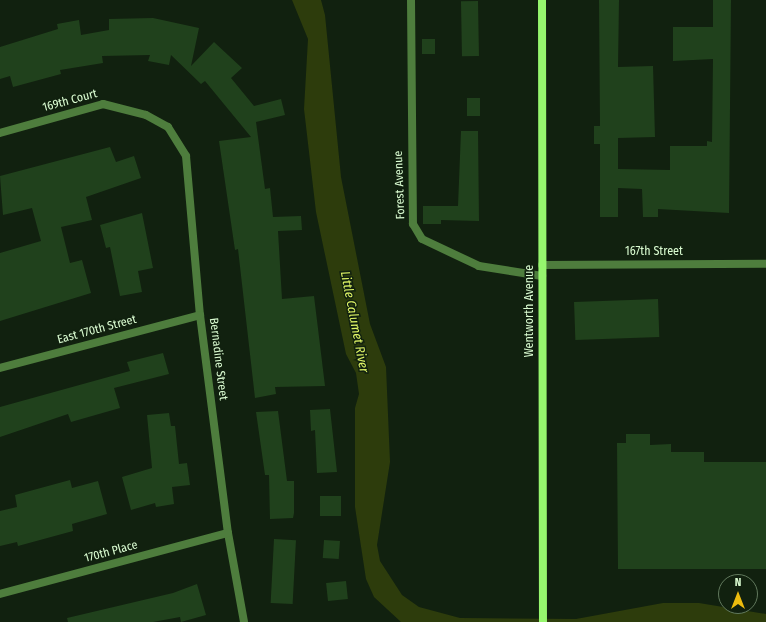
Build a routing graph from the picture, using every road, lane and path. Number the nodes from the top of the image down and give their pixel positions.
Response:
1 (411, 0) edge
2 (542, 0) edge
3 (146, 115) joint
4 (0, 133) edge
5 (766, 264) edge
6 (542, 265) junction
7 (542, 276) junction
8 (200, 315) junction
9 (0, 368) edge
10 (228, 533) junction
11 (0, 594) edge
12 (244, 622) edge
13 (543, 622) edge

1 - 7 street, Forest Avenue
2 - 6 street, Wentworth Avenue
3 - 4 street, 169th Court
3 - 8 street, Bernadine Street
5 - 6 street, 167th Street
6 - 7 street, Wentworth Avenue
7 - 13 street, Wentworth Avenue
8 - 9 street, East 170th Street
8 - 10 street, Bernadine Street
10 - 11 street, 170th Place
10 - 12 street, Bernadine Street

